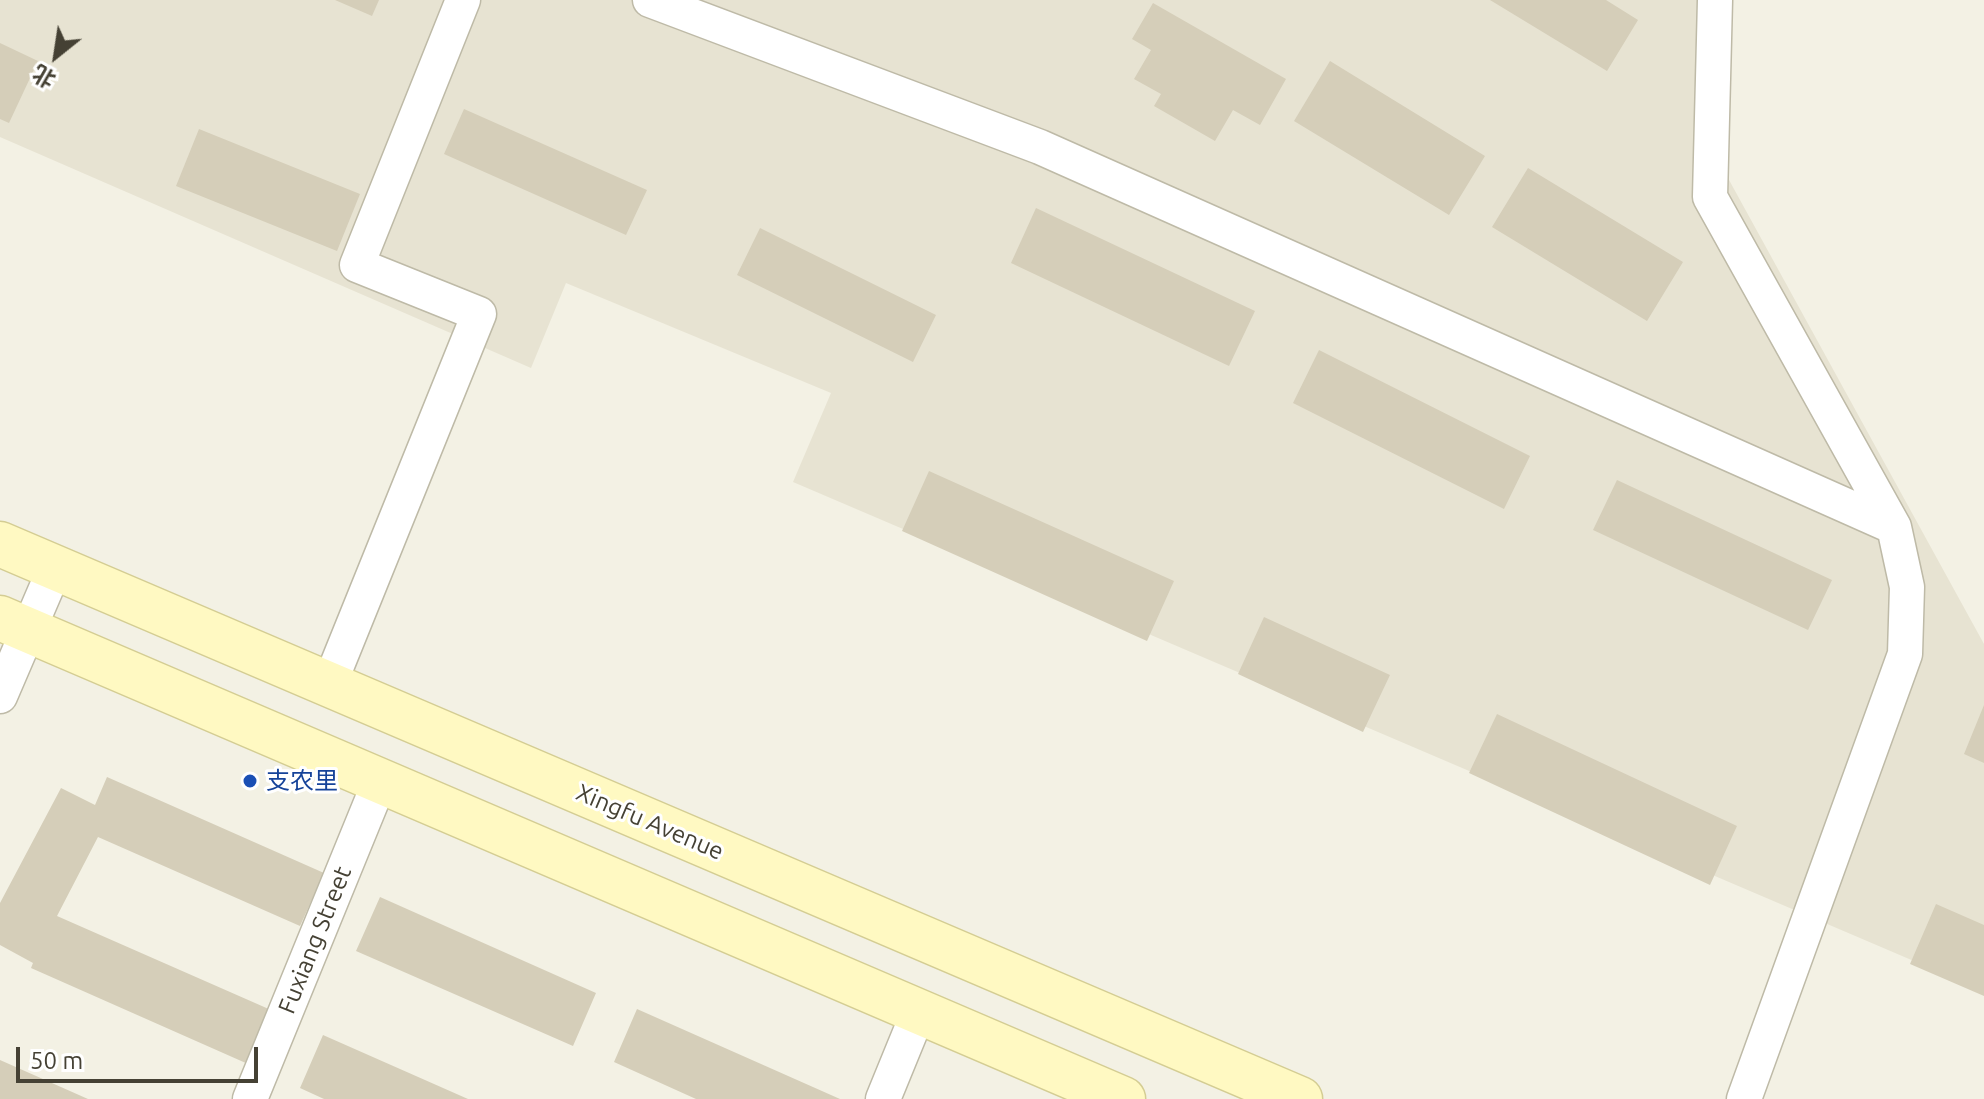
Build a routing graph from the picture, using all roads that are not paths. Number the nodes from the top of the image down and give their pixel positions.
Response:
1 (463, 0) edge
2 (650, 0) edge
3 (1715, 0) edge
4 (1894, 527) junction
5 (0, 544) edge
6 (55, 568) junction
7 (14, 624) edge
8 (329, 685) junction
9 (0, 696) edge
10 (380, 781) junction
11 (919, 1011) junction
12 (250, 1099) edge
13 (883, 1099) edge
14 (1123, 1099) edge
15 (1300, 1099) edge
16 (1744, 1099) edge

1 - 8 street
2 - 4 street
3 - 4 street
4 - 16 street
5 - 6 main road, Xingfu Avenue
6 - 7 street
6 - 8 main road, Xingfu Avenue
7 - 9 street
7 - 10 main road
8 - 15 main road, Xingfu Avenue
10 - 11 main road
10 - 12 street, Fuxiang Street
11 - 13 street
11 - 14 main road

